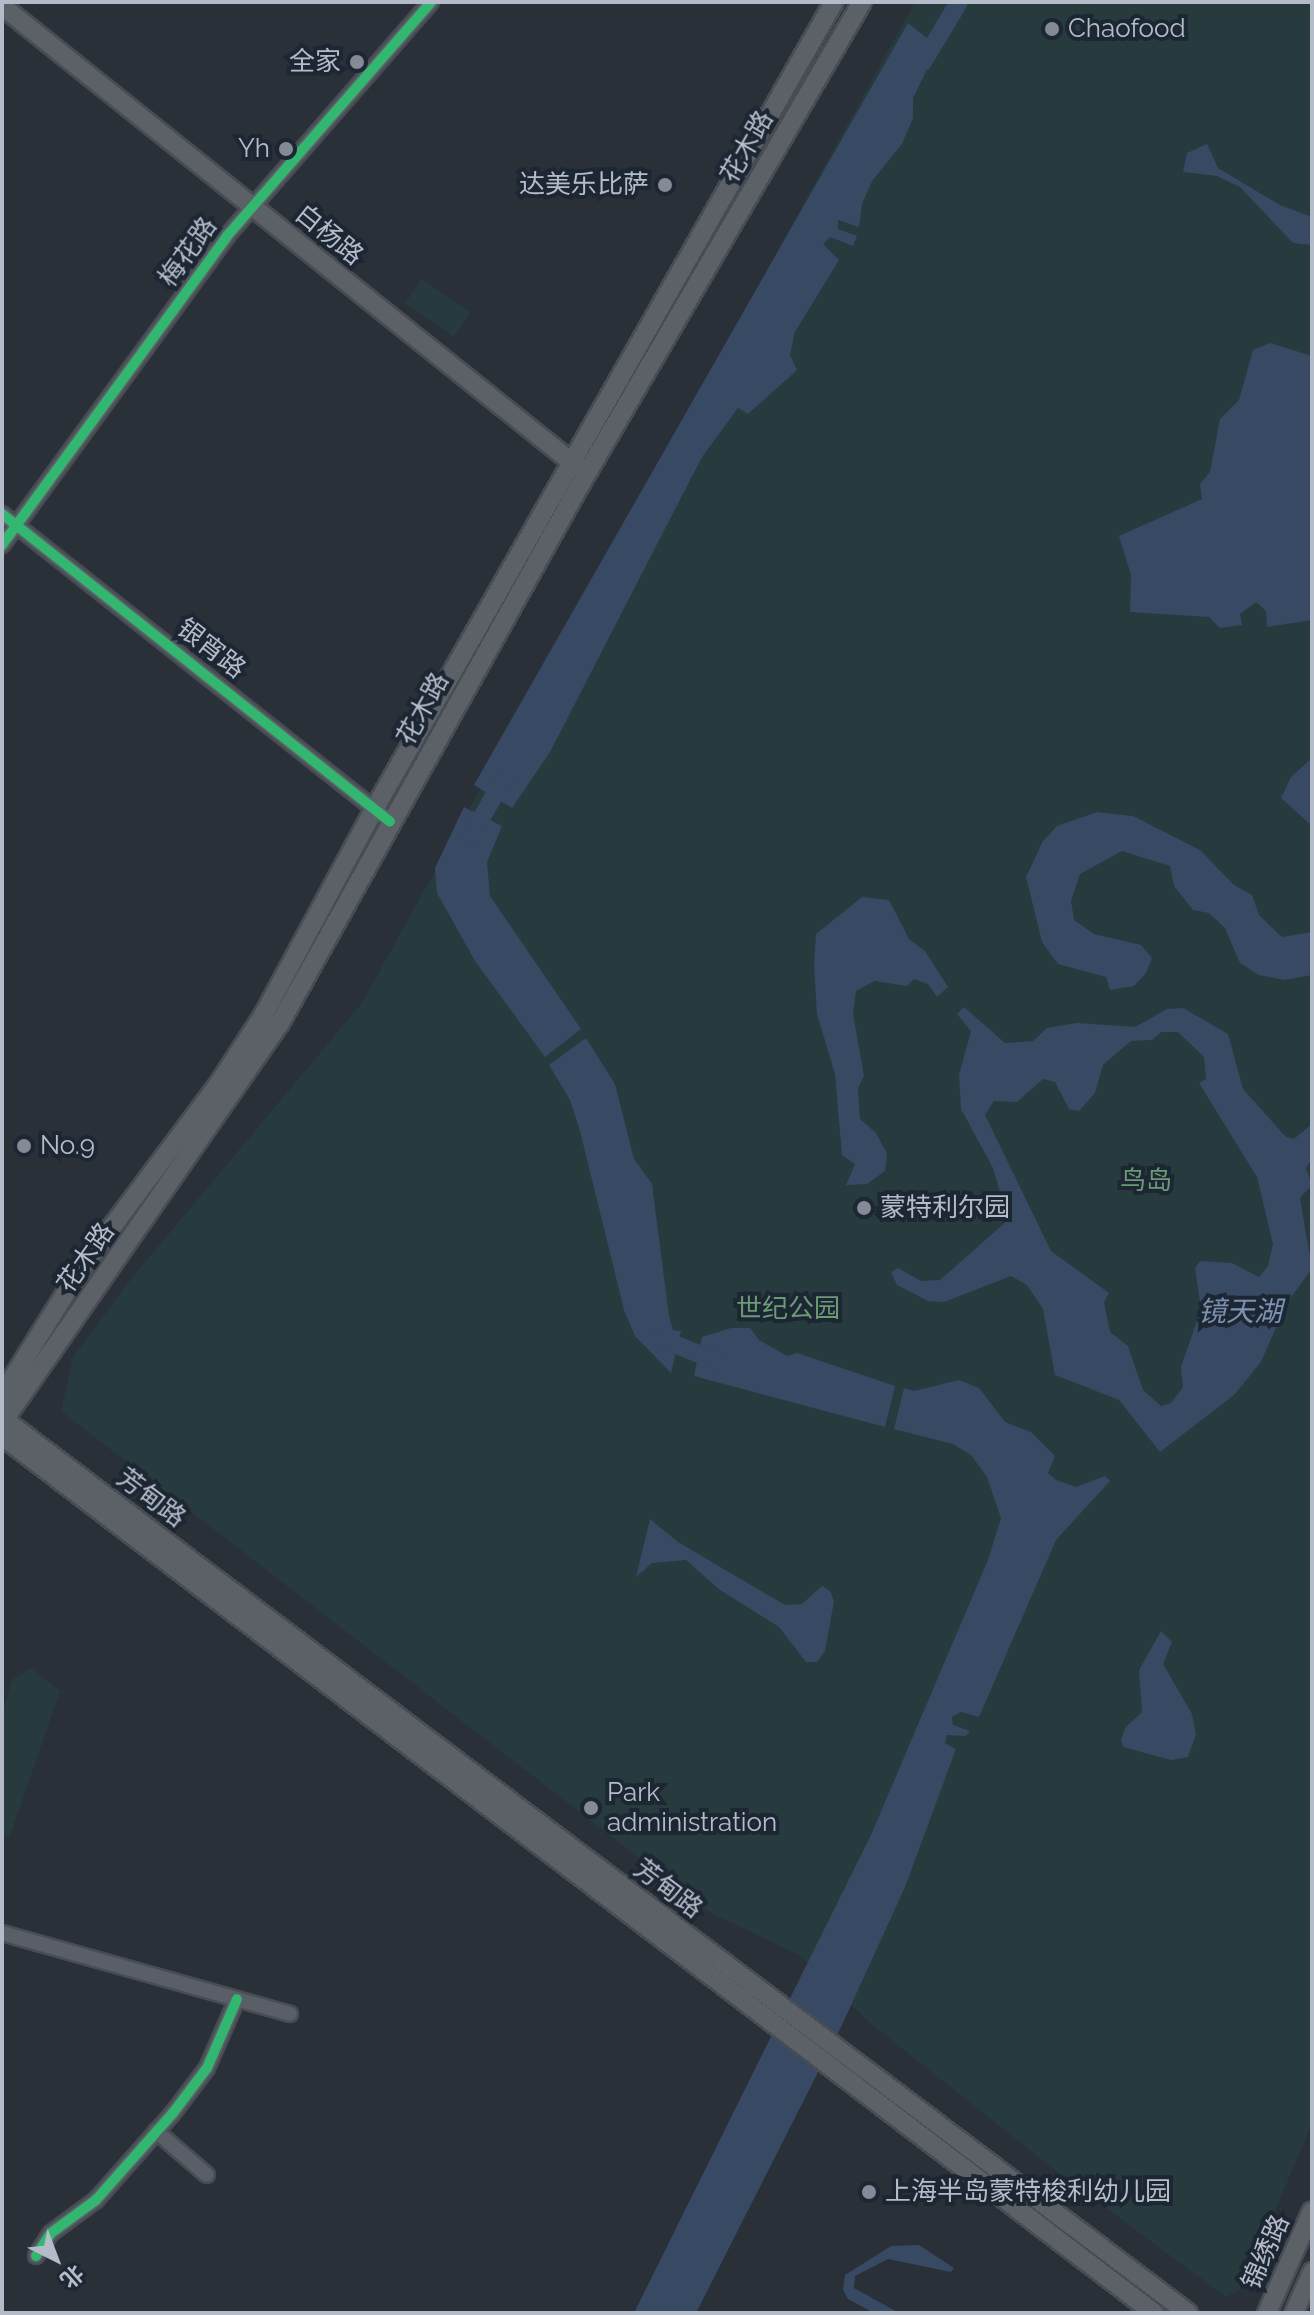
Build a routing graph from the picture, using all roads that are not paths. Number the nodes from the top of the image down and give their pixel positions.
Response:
1 (431, 2) edge
2 (834, 2) edge
3 (862, 2) edge
4 (2, 6) edge
5 (2, 22) edge
6 (247, 211) junction
7 (578, 474) junction
8 (2, 514) edge
9 (17, 525) junction
10 (2, 545) edge
11 (375, 808) junction
12 (390, 821) junction
13 (2, 1395) edge
14 (3, 1424) edge
15 (2, 1933) edge
16 (237, 1999) junction
17 (290, 2014) dead end
18 (838, 2061) junction
19 (156, 2131) junction
20 (207, 2175) dead end
21 (1312, 2211) edge
22 (36, 2256) dead end
23 (1312, 2272) edge
24 (1154, 2313) edge
25 (1188, 2313) edge
26 (1267, 2313) edge
27 (1294, 2313) edge

1 - 6 street, 梅花路
2 - 7 main road, 花木路
3 - 7 main road, 花木路
4 - 6 main road, 白杨路
5 - 6 main road, 白杨路
6 - 7 main road, 白杨路
6 - 9 street, 梅花路
7 - 11 main road, 花木路
7 - 12 main road, 花木路
8 - 9 street, 银宵路
9 - 10 street, 梅花路
9 - 11 street, 银宵路
11 - 12 street, 银宵路
11 - 13 main road, 花木路
12 - 14 main road, 花木路
14 - 18 main road, 芳甸路
15 - 16 street
16 - 17 street
16 - 19 street
18 - 24 main road, 芳甸路
18 - 25 main road, 芳甸路
19 - 20 street
19 - 22 street
21 - 26 main road, 锦绣路
23 - 27 main road, 锦绣路

